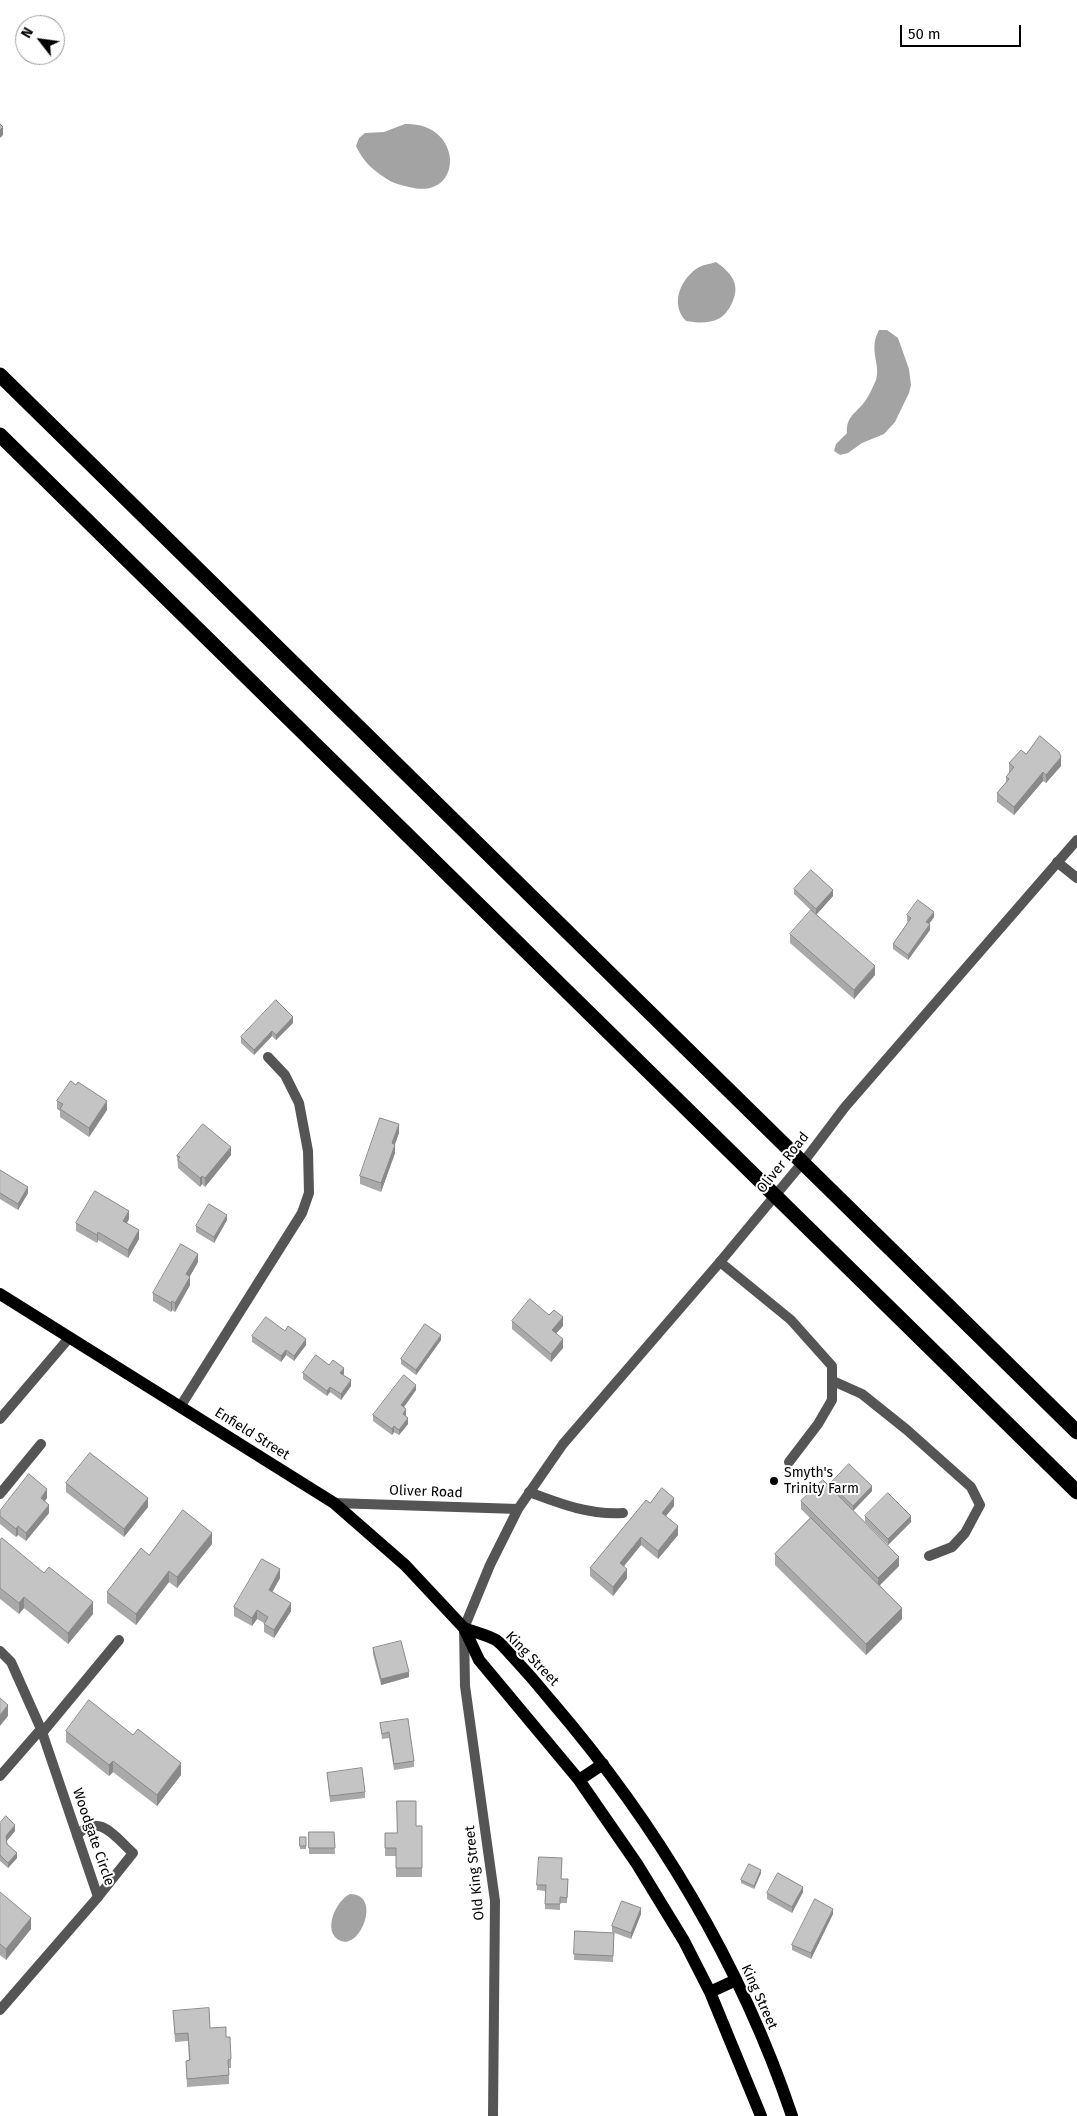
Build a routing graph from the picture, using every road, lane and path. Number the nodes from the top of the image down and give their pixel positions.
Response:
1 (0, 375) edge
2 (0, 435) edge
3 (1077, 840) edge
4 (1057, 862) junction
5 (1077, 878) edge
6 (268, 1057) dead end
7 (720, 1262) junction
8 (0, 1294) edge
9 (69, 1338) junction
10 (833, 1381) junction
11 (180, 1407) junction
12 (0, 1419) edge
13 (1077, 1432) edge
14 (41, 1444) dead end
15 (789, 1462) dead end
16 (529, 1492) junction
17 (1077, 1492) edge
18 (0, 1494) edge
19 (334, 1503) junction
20 (518, 1509) junction
21 (624, 1513) dead end
22 (928, 1556) dead end
23 (464, 1628) junction
24 (119, 1640) dead end
25 (0, 1651) edge
26 (42, 1731) junction
27 (603, 1764) junction
28 (0, 1776) edge
29 (579, 1780) junction
30 (78, 1835) junction
31 (98, 1897) junction
32 (736, 1980) junction
33 (710, 1992) junction
34 (0, 2010) edge
35 (493, 2116) edge
36 (761, 2116) edge
37 (792, 2116) edge

1 - 13 highway
2 - 17 highway
3 - 4 street, Oliver Road
4 - 5 street
4 - 7 street, Oliver Road
6 - 11 street
7 - 10 street
7 - 16 street, Oliver Road
8 - 9 main road, Enfield Street
9 - 11 main road, Enfield Street
9 - 12 street
10 - 15 street
10 - 22 street
11 - 19 main road, Enfield Street
14 - 18 street
16 - 20 street, Oliver Road
16 - 21 street
19 - 20 street, Oliver Road
19 - 23 main road, Enfield Street
20 - 23 street, Oliver Road
23 - 27 main road, King Street
23 - 29 main road
23 - 35 street, Old King Street
24 - 26 street
25 - 26 street, Woodgate Circle
26 - 28 street
26 - 30 street, Woodgate Circle
27 - 29 main road
27 - 32 main road, King Street
29 - 33 main road
30 - 31 street, Woodgate Circle
30 - 31 street
31 - 34 street, Woodgate Circle
32 - 33 main road
32 - 37 main road, King Street
33 - 36 main road

